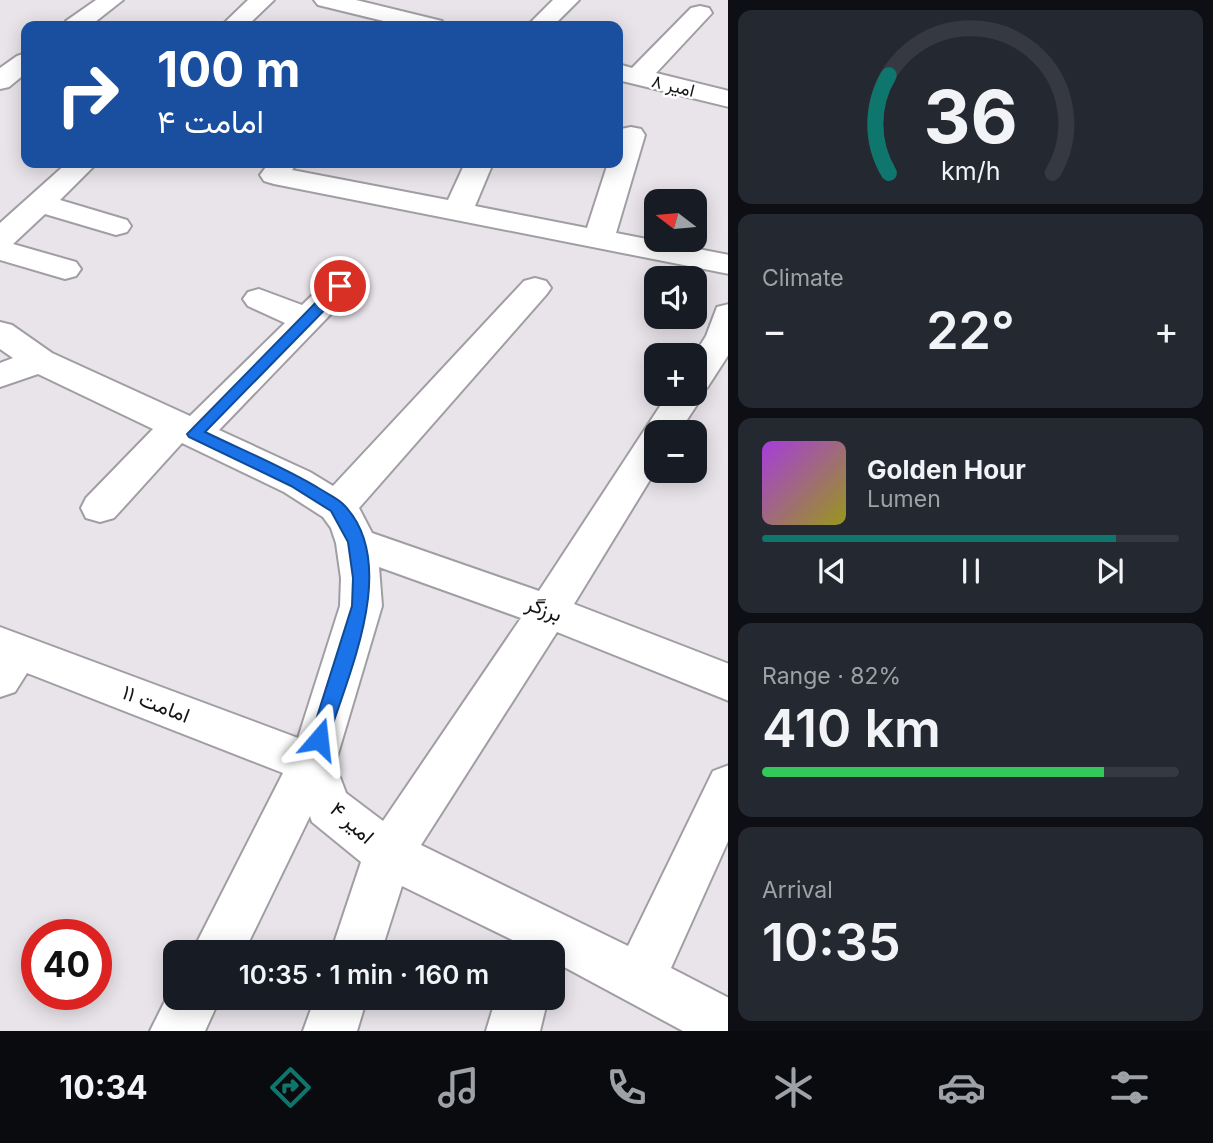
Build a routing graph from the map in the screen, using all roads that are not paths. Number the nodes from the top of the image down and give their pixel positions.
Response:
1 (111, 0) edge
2 (262, 0) edge
3 (326, 0) edge
4 (433, 0) edge
5 (567, 0) edge
6 (700, 13) dead end
7 (82, 21) edge
8 (239, 21) edge
9 (397, 21) edge
10 (407, 21) edge
11 (544, 21) edge
12 (21, 65) edge
13 (628, 74) edge
14 (0, 81) edge
15 (728, 99) edge
16 (631, 135) dead end
17 (623, 162) edge
18 (78, 168) edge
19 (279, 168) edge
20 (371, 168) edge
21 (477, 168) edge
22 (621, 168) edge
23 (357, 191) junction
24 (39, 203) junction
25 (457, 211) junction
26 (116, 226) dead end
27 (0, 239) edge
28 (600, 239) junction
29 (0, 250) edge
30 (728, 265) edge
31 (65, 270) dead end
32 (340, 286) dead end
33 (535, 288) dead end
34 (259, 299) dead end
35 (728, 314) edge
36 (307, 320) junction
37 (0, 333) edge
38 (40, 360) junction
39 (707, 361) edge
40 (0, 375) edge
41 (186, 429) junction
42 (644, 459) edge
43 (100, 508) dead end
44 (347, 525) junction
45 (548, 611) junction
46 (6, 658) edge
47 (728, 683) edge
48 (312, 764) junction
49 (728, 786) edge
50 (388, 853) junction
51 (223, 940) edge
52 (360, 940) edge
53 (538, 940) edge
54 (565, 950) edge
55 (639, 979) junction
56 (188, 1010) edge
57 (337, 1010) edge
58 (519, 1010) edge
59 (709, 1023) edge
60 (177, 1031) edge
61 (330, 1031) edge
62 (513, 1031) edge

1 - 7 street
2 - 8 street
3 - 9 street
4 - 10 street
5 - 11 street
6 - 13 street
12 - 14 street
13 - 15 street, امیر ۸
16 - 17 street
18 - 24 street
19 - 23 street
20 - 23 street
21 - 25 street
22 - 28 street
23 - 25 street
24 - 26 street
24 - 27 street
25 - 28 street
28 - 30 street
29 - 31 street
32 - 36 street
33 - 44 street
34 - 36 street
35 - 39 street
36 - 41 street
37 - 38 street
38 - 40 street
38 - 41 street
41 - 43 street
41 - 44 street
42 - 45 street
44 - 45 street, برزگر
44 - 48 street
45 - 47 street, برزگر
45 - 50 street
46 - 48 street, امامت ۱۱
48 - 50 street, امیر ۴
48 - 51 street
49 - 55 street
50 - 52 street
50 - 53 street, امیر ۴
54 - 55 street, امیر ۴
55 - 59 street, امیر ۴
56 - 60 street
57 - 61 street
58 - 62 street

